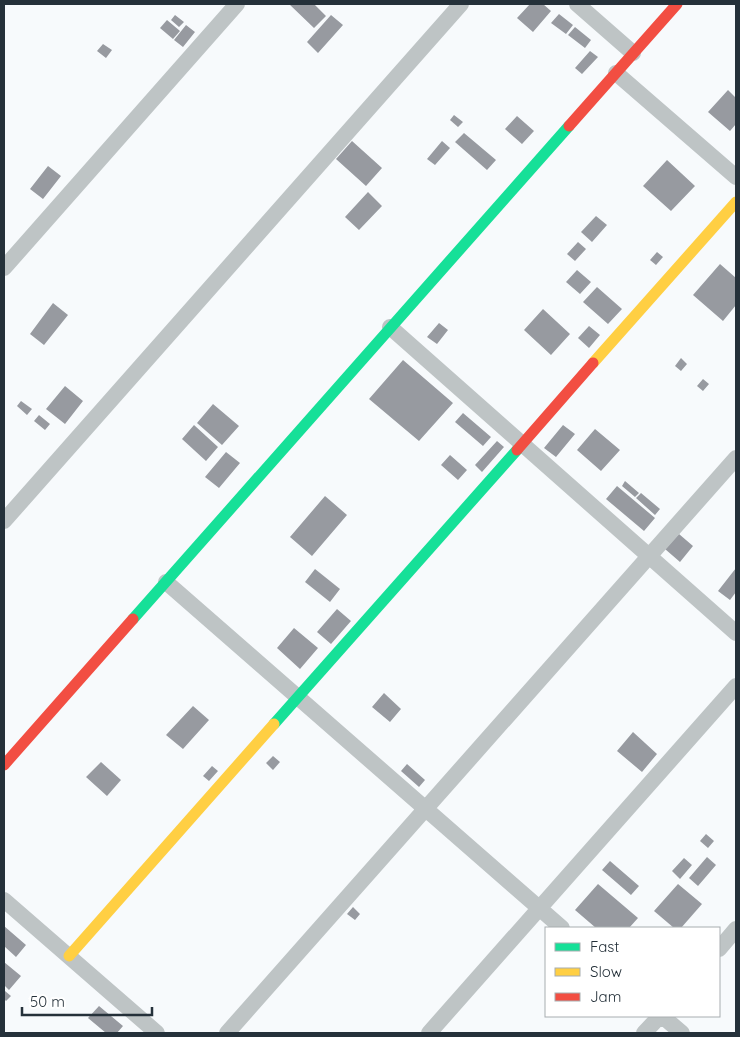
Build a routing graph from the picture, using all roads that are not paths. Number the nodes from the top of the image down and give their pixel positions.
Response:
1 (237, 4) edge
2 (461, 4) edge
3 (577, 4) edge
4 (677, 4) edge
5 (634, 53) junction
6 (616, 73) junction
7 (736, 177) edge
8 (736, 202) edge
9 (4, 268) edge
10 (390, 328) junction
11 (522, 444) junction
12 (736, 458) edge
13 (4, 520) edge
14 (649, 556) junction
15 (166, 582) junction
16 (736, 633) edge
17 (736, 686) edge
18 (298, 697) junction
19 (4, 765) edge
20 (426, 809) junction
21 (4, 900) edge
22 (540, 908) junction
23 (561, 927) edge
24 (736, 929) edge
25 (720, 948) edge
26 (69, 956) junction
27 (660, 1017) edge
28 (662, 1017) edge
29 (157, 1033) edge
30 (227, 1033) edge
31 (429, 1033) edge
32 (644, 1033) edge
33 (682, 1033) edge

1 - 9 street
2 - 13 street
3 - 5 street
4 - 5 street
5 - 6 street
6 - 7 street
6 - 10 street
8 - 11 street
10 - 11 street
10 - 15 street
11 - 14 street
11 - 18 street
12 - 14 street
14 - 16 street
14 - 20 street
15 - 18 street
15 - 19 street
17 - 22 street
18 - 20 street
18 - 26 street
20 - 22 street
20 - 30 street
21 - 26 street
22 - 23 street
22 - 31 street
24 - 25 street
26 - 29 street
27 - 32 street
28 - 33 street

